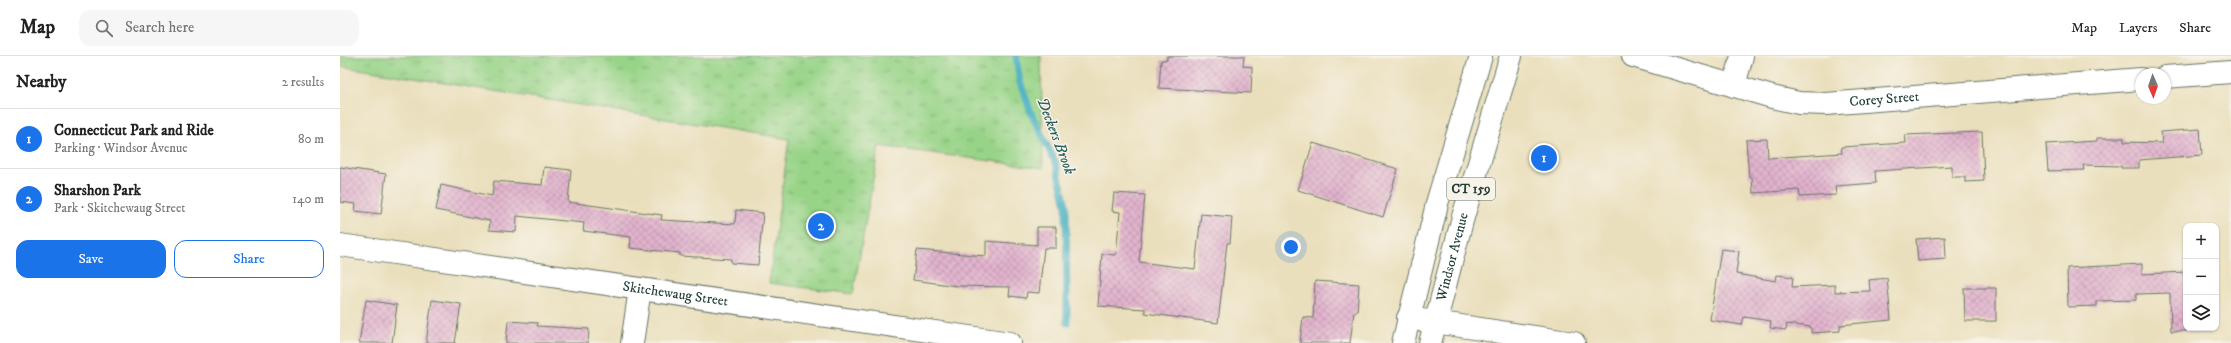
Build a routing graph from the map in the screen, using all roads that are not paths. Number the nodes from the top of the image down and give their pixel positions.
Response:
1 (1481, 56) edge
2 (1511, 56) edge
3 (1633, 56) edge
4 (1742, 56) edge
5 (2231, 72) edge
6 (2171, 77) edge
7 (2135, 79) edge
8 (1734, 86) junction
9 (340, 245) edge
10 (640, 289) junction
11 (1408, 318) junction
12 (1432, 333) edge
13 (965, 340) edge
14 (632, 343) edge
15 (1010, 343) edge
16 (1403, 343) edge
17 (1574, 343) edge

1 - 11 street, Windsor Avenue / CT 159
2 - 12 street, Windsor Avenue / CT 159
3 - 8 street, Corey Street
4 - 8 street
5 - 6 street
7 - 8 street, Corey Street
9 - 10 street, Skitchewaug Street
10 - 13 street, Skitchewaug Street
10 - 14 street
11 - 12 street
11 - 16 street, Windsor Avenue / CT 159
12 - 17 street
13 - 15 street, Skitchewaug Street

